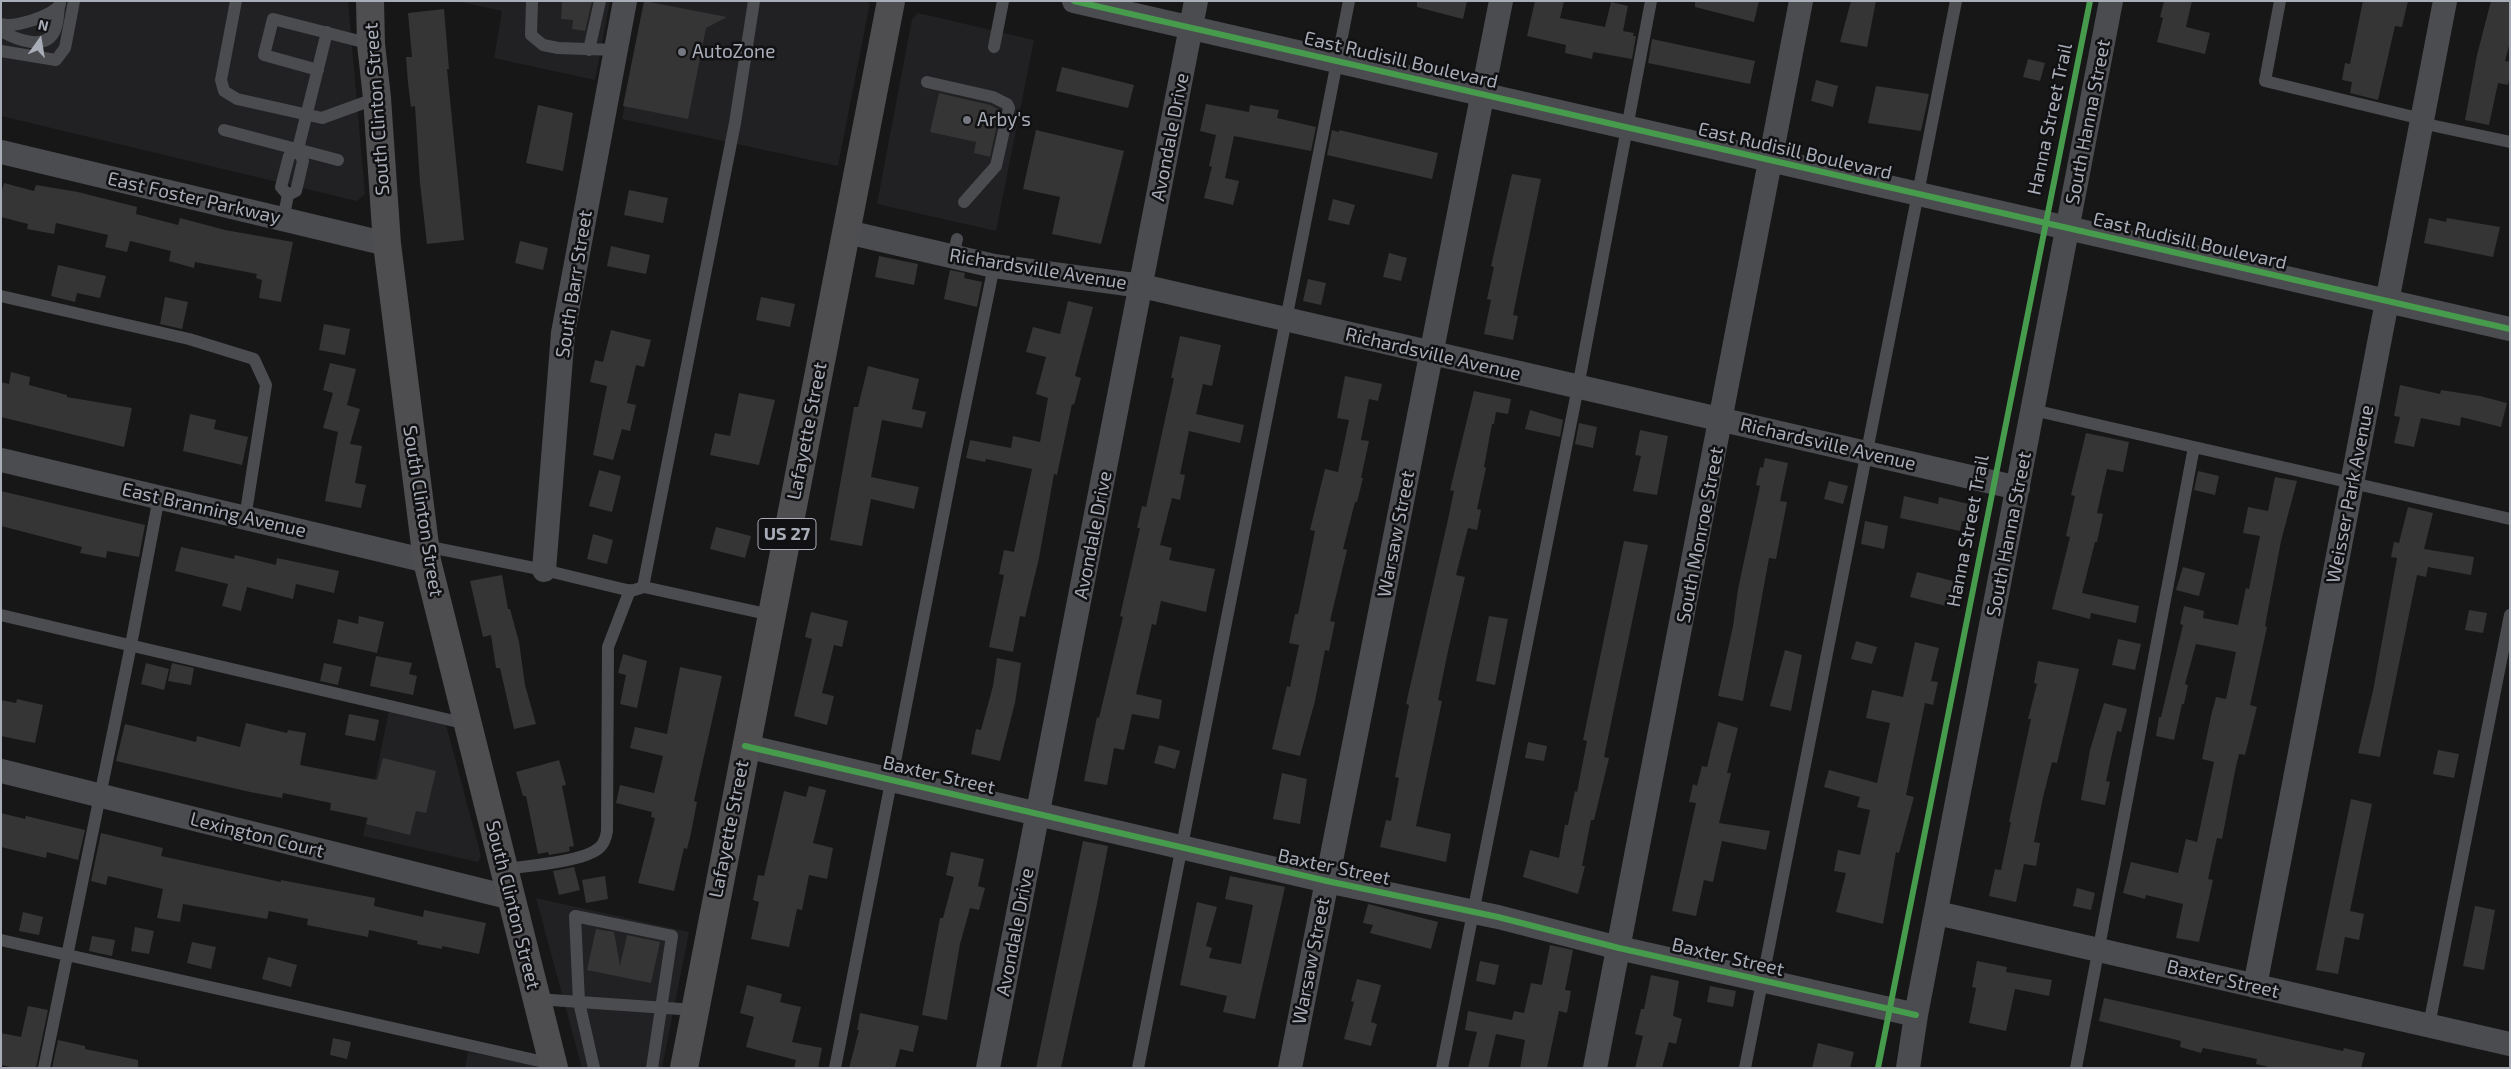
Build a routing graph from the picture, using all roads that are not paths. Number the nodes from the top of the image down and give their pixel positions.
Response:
1 (74, 1) edge
2 (236, 1) edge
3 (370, 1) edge
4 (532, 1) edge
5 (600, 1) edge
6 (625, 1) edge
7 (754, 1) edge
8 (892, 1) edge
9 (1003, 1) edge
10 (1074, 1) edge
11 (1196, 1) edge
12 (1349, 1) edge
13 (1502, 1) edge
14 (1651, 1) edge
15 (1801, 1) edge
16 (1956, 1) edge
17 (2112, 1) edge
18 (2280, 1) edge
19 (2444, 1) edge
20 (60, 4) edge
21 (1, 24) edge
22 (1191, 28) junction
23 (1, 31) edge
24 (327, 32) junction
25 (371, 44) junction
26 (994, 48) dead end
27 (589, 50) junction
28 (616, 50) junction
29 (1, 51) edge
30 (1338, 61) junction
31 (318, 70) junction
32 (927, 82) dead end
33 (1483, 94) junction
34 (377, 98) junction
35 (306, 114) junction
36 (2422, 121) junction
37 (1627, 128) junction
38 (224, 130) dead end
39 (2510, 142) edge
40 (298, 149) junction
41 (1, 152) edge
42 (338, 160) dead end
43 (1772, 160) junction
44 (1917, 194) junction
45 (964, 202) dead end
46 (283, 220) junction
47 (2068, 228) junction
48 (847, 232) junction
49 (386, 244) junction
50 (994, 266) junction
51 (1142, 286) junction
52 (1, 296) edge
53 (2387, 302) junction
54 (1286, 321) junction
55 (2510, 329) edge
56 (1431, 354) junction
57 (1578, 387) junction
58 (2033, 410) junction
59 (1722, 420) junction
60 (2194, 447) junction
61 (1866, 454) junction
62 (1, 460) edge
63 (2352, 483) junction
64 (2018, 488) junction
65 (159, 497) junction
66 (245, 518) junction
67 (2510, 520) edge
68 (426, 553) junction
69 (544, 570) junction
70 (643, 587) junction
71 (630, 590) junction
72 (1, 614) edge
73 (771, 615) junction
74 (2510, 615) edge
75 (132, 645) junction
76 (467, 724) junction
77 (745, 746) junction
78 (1, 771) edge
79 (891, 779) junction
80 (99, 796) junction
81 (1039, 814) junction
82 (1181, 847) junction
83 (505, 869) junction
84 (1327, 881) junction
85 (512, 898) junction
86 (1473, 912) junction
87 (1937, 913) junction
88 (1, 940) edge
89 (1619, 948) junction
90 (2098, 950) junction
91 (66, 956) junction
92 (1763, 980) junction
93 (2255, 986) junction
94 (537, 999) junction
95 (579, 1002) junction
96 (661, 1008) junction
97 (695, 1010) junction
98 (1916, 1015) junction
99 (2429, 1025) junction
100 (2510, 1044) edge
101 (553, 1066) edge
102 (44, 1068) edge
103 (594, 1068) edge
104 (652, 1068) edge
105 (684, 1068) edge
106 (835, 1068) edge
107 (988, 1068) edge
108 (1138, 1068) edge
109 (1290, 1068) edge
110 (1442, 1068) edge
111 (1595, 1068) edge
112 (1745, 1068) edge
113 (1908, 1068) edge
114 (2076, 1068) edge

1 - 29 lane
2 - 35 lane
3 - 25 highway, South Clinton Street
4 - 27 lane
5 - 27 lane
6 - 28 street, South Barr Street
7 - 70 lane
8 - 48 highway, Lafayette Street / US 27
9 - 26 lane
10 - 22 street, East Rudisill Boulevard
11 - 22 street, Avondale Drive
12 - 30 lane
13 - 33 street, Warsaw Street
14 - 37 lane
15 - 43 street, South Monroe Street
16 - 44 lane
17 - 47 street, South Hanna Street
18 - 36 lane
19 - 36 street, Weisser Park Avenue
20 - 21 lane
20 - 23 lane
22 - 30 street, East Rudisill Boulevard
22 - 51 street, Avondale Drive
24 - 25 lane
24 - 31 lane
24 - 31 lane
25 - 34 highway, South Clinton Street
27 - 28 lane
28 - 69 street, South Barr Street
30 - 33 street, East Rudisill Boulevard
30 - 54 lane
31 - 35 lane
32 - 45 lane
33 - 37 street, East Rudisill Boulevard
33 - 56 street, Warsaw Street
34 - 35 lane
34 - 49 highway, South Clinton Street
35 - 40 lane
36 - 39 lane
36 - 53 street, Weisser Park Avenue
37 - 43 street, East Rudisill Boulevard
37 - 57 lane
38 - 40 lane
40 - 42 lane
40 - 46 lane
41 - 46 street, East Foster Parkway
43 - 44 street, East Rudisill Boulevard
43 - 59 street, South Monroe Street
44 - 47 street, East Rudisill Boulevard
44 - 61 lane
46 - 49 street, East Foster Parkway
47 - 53 street, East Rudisill Boulevard
47 - 58 street, South Hanna Street
48 - 50 street, Richardsville Avenue
48 - 73 highway, Lafayette Street / US 27
49 - 68 highway, South Clinton Street
50 - 51 street, Richardsville Avenue
50 - 79 lane
51 - 54 street, Richardsville Avenue
51 - 81 street, Avondale Drive
52 - 66 lane
53 - 55 street, East Rudisill Boulevard
53 - 63 street, Weisser Park Avenue
54 - 56 street, Richardsville Avenue
54 - 82 lane
56 - 57 street, Richardsville Avenue
56 - 84 street, Warsaw Street
57 - 59 street, Richardsville Avenue
57 - 86 lane
58 - 60 lane
58 - 64 street, South Hanna Street
59 - 61 street, Richardsville Avenue
59 - 89 street, South Monroe Street
60 - 63 lane
60 - 90 lane
61 - 64 street, Richardsville Avenue
61 - 92 lane
62 - 65 street, East Branning Avenue
63 - 67 lane
63 - 93 street, Weisser Park Avenue
64 - 87 street, South Hanna Street
65 - 66 street, East Branning Avenue
65 - 75 lane
66 - 68 street, East Branning Avenue
68 - 69 lane
68 - 76 highway, South Clinton Street
69 - 71 lane
70 - 71 lane
70 - 73 lane
71 - 83 lane
72 - 75 lane
73 - 77 highway, Lafayette Street / US 27
74 - 99 lane
75 - 76 lane
75 - 80 lane
76 - 83 highway, South Clinton Street
77 - 79 street, Baxter Street
77 - 97 highway, Lafayette Street / US 27
78 - 80 street, Lexington Court
79 - 81 street, Baxter Street
79 - 106 lane
80 - 85 street, Lexington Court
80 - 91 lane
81 - 82 street, Baxter Street
81 - 107 street, Avondale Drive
82 - 84 street, Baxter Street
82 - 108 lane
83 - 85 highway, South Clinton Street
84 - 86 street, Baxter Street
84 - 109 street, Warsaw Street
85 - 94 highway, South Clinton Street
86 - 89 street, Baxter Street
86 - 110 lane
87 - 90 street, Baxter Street
87 - 98 street, South Hanna Street
88 - 91 lane
89 - 92 street, Baxter Street
89 - 111 street, South Monroe Street
90 - 93 street, Baxter Street
90 - 114 lane
91 - 101 lane
91 - 102 lane
92 - 98 street, Baxter Street
92 - 112 lane
93 - 99 street, Baxter Street
94 - 95 lane
94 - 101 highway, South Clinton Street
95 - 96 lane
95 - 96 lane
95 - 103 lane
96 - 97 lane
96 - 104 lane
97 - 105 highway, Lafayette Street / US 27
98 - 113 street, South Hanna Street
99 - 100 street, Baxter Street

